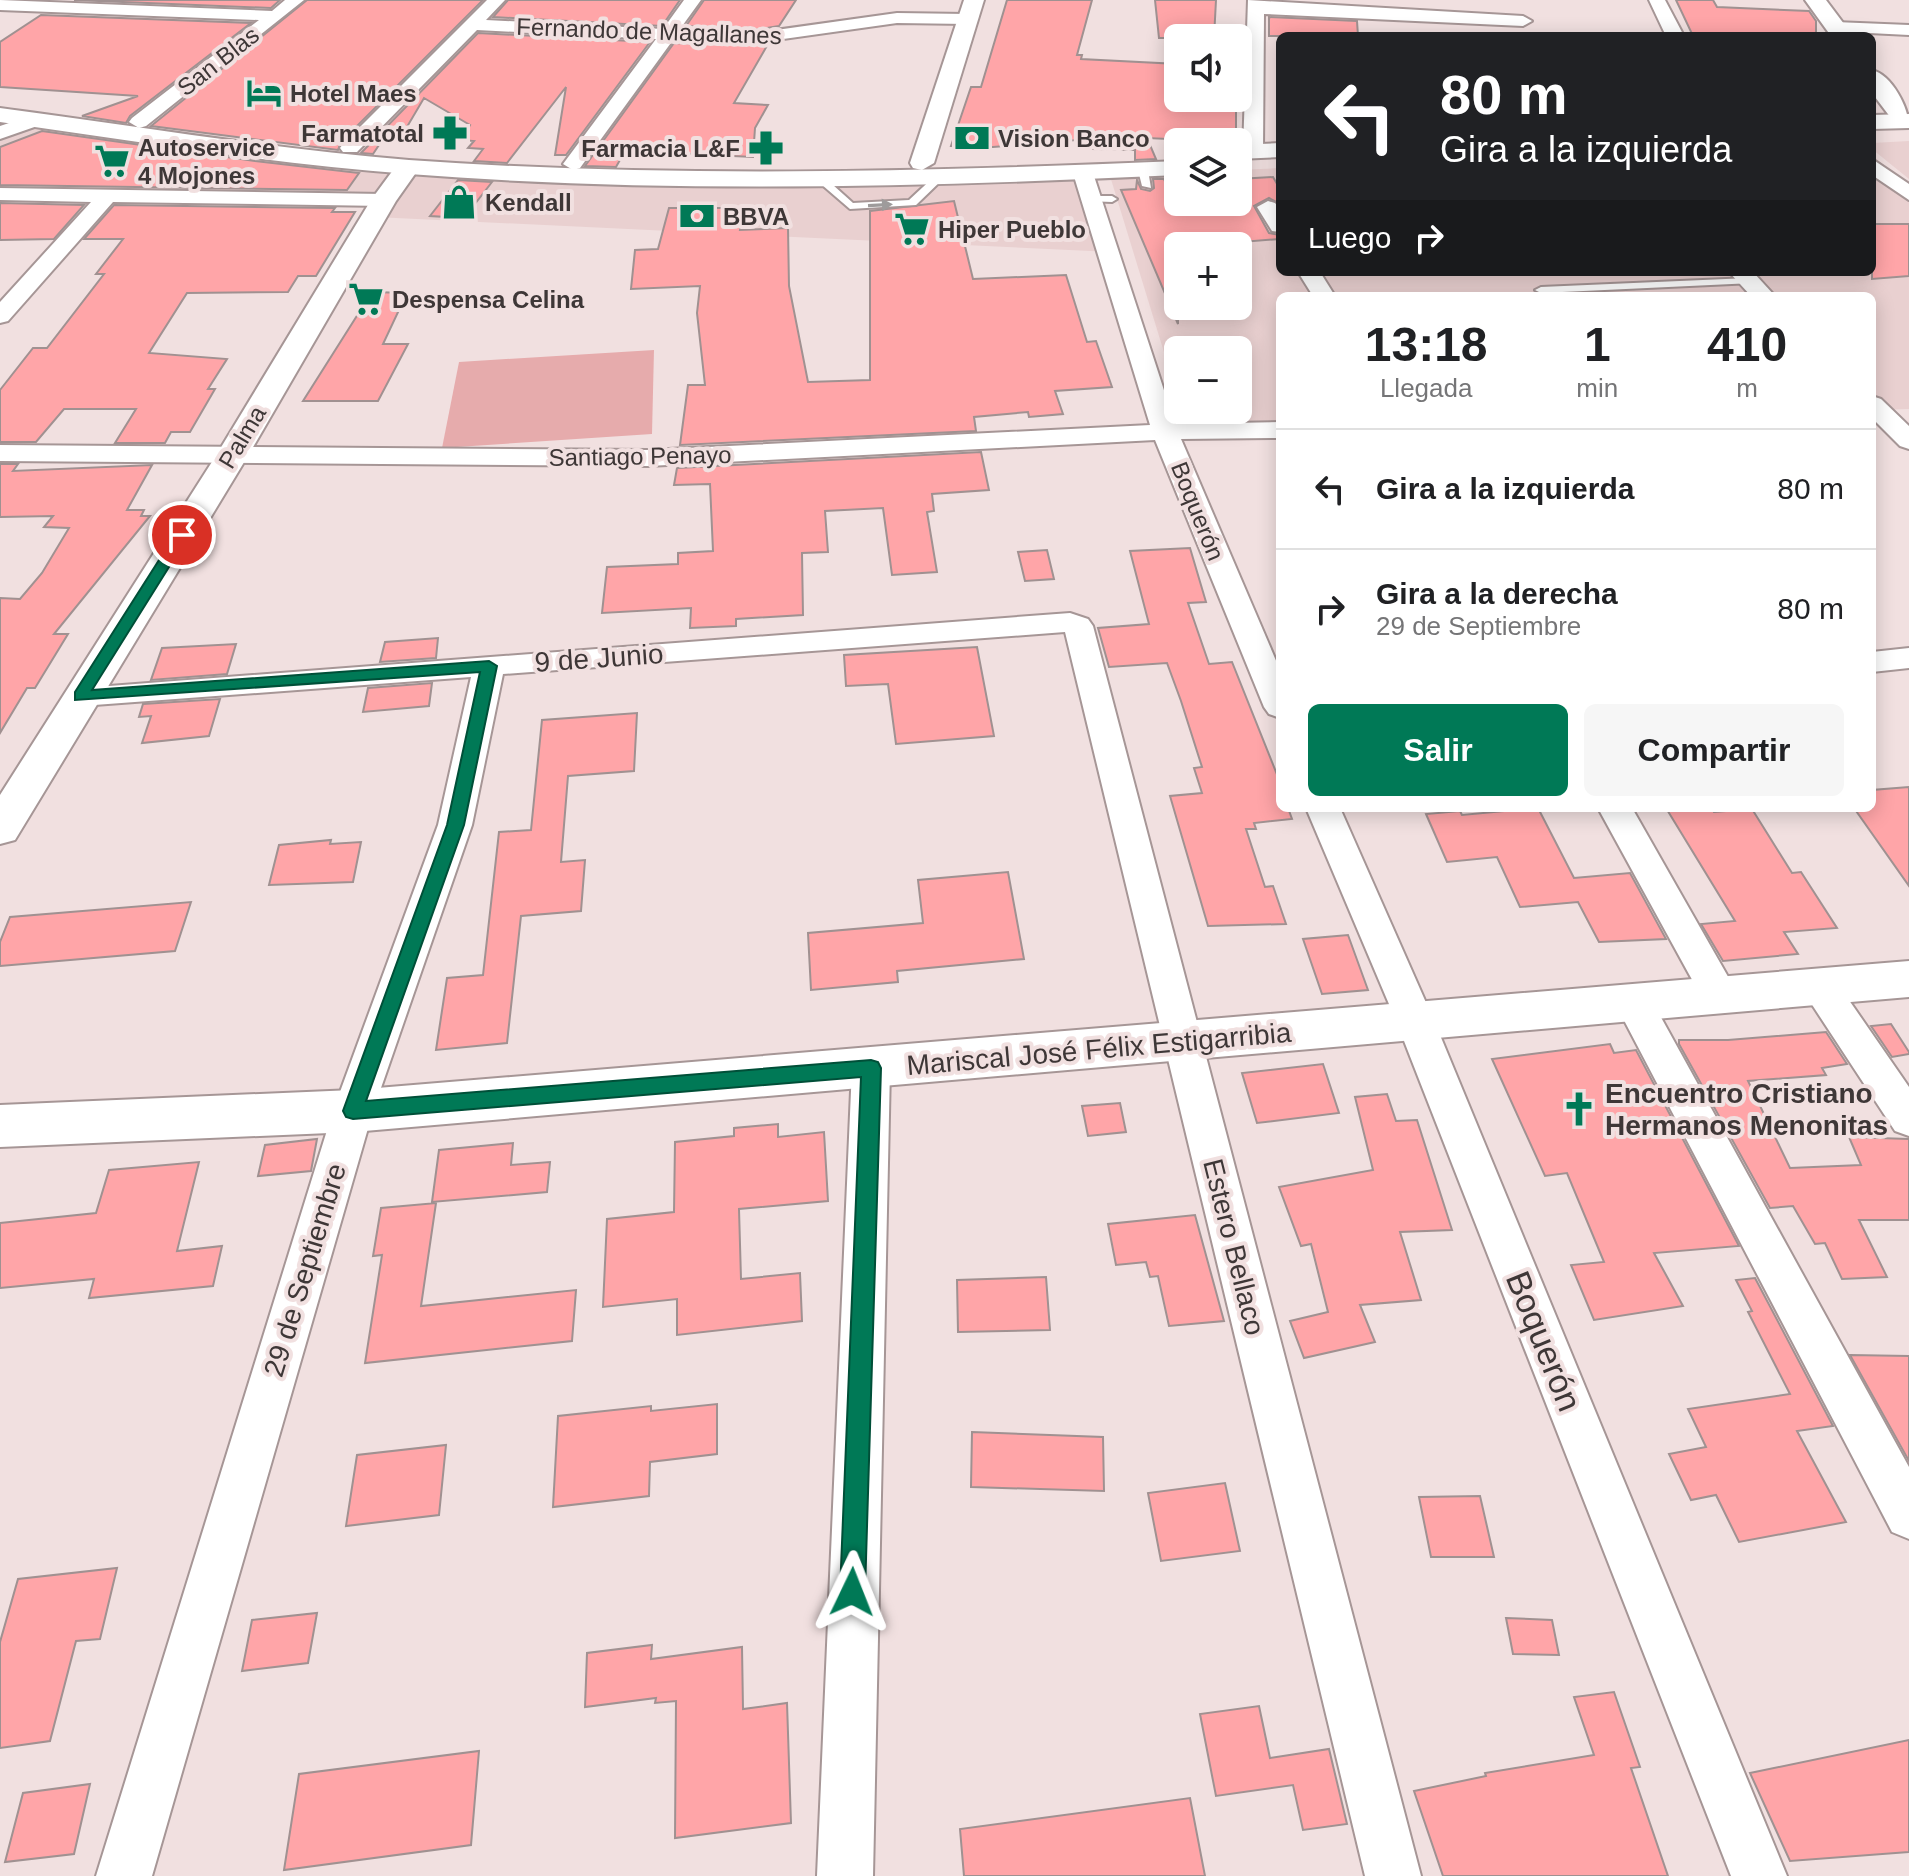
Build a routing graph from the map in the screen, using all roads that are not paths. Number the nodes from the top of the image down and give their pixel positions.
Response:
1 (296, 0) edge
2 (497, 0) edge
3 (693, 0) edge
4 (1657, 0) edge
5 (1815, 0) edge
6 (1256, 4) edge
7 (0, 5) edge
8 (970, 9) edge
9 (276, 16) junction
10 (1523, 21) dead end
11 (473, 25) junction
12 (1909, 30) edge
13 (1838, 31) edge
14 (1673, 32) edge
15 (668, 34) junction
16 (1876, 82) edge
17 (0, 103) edge
18 (0, 115) edge
19 (36, 120) junction
20 (139, 122) junction
21 (1876, 122) edge
22 (1908, 126) edge
23 (1245, 128) edge
24 (0, 133) edge
25 (1876, 136) edge
26 (350, 148) junction
27 (1276, 151) edge
28 (1164, 155) edge
29 (1252, 155) edge
30 (1252, 158) edge
31 (1276, 163) edge
32 (573, 164) junction
33 (408, 167) junction
34 (1876, 168) edge
35 (928, 172) junction
36 (1164, 172) edge
37 (1083, 173) junction
38 (0, 194) edge
39 (1909, 194) edge
40 (108, 195) junction
41 (384, 200) junction
42 (1268, 207) dead end
43 (1276, 220) edge
44 (1751, 283) edge
45 (1541, 290) dead end
46 (0, 316) edge
47 (1876, 408) edge
48 (1276, 430) edge
49 (1896, 431) edge
50 (1165, 432) junction
51 (0, 453) edge
52 (233, 454) junction
53 (1070, 622) joint
54 (1909, 658) edge
55 (1876, 662) edge
56 (489, 666) junction
57 (81, 696) junction
58 (1276, 697) edge
59 (1325, 812) edge
60 (1617, 812) edge
61 (0, 829) edge
62 (1909, 979) edge
63 (1820, 987) junction
64 (1720, 996) junction
65 (1634, 1003) junction
66 (1416, 1023) junction
67 (1182, 1042) junction
68 (871, 1068) junction
69 (353, 1111) junction
70 (1909, 1119) edge
71 (0, 1126) edge
72 (1909, 1515) edge
73 (124, 1876) edge
74 (845, 1876) edge
75 (1393, 1876) edge
76 (1759, 1876) edge

1 - 9 street, San Blas
2 - 11 street
3 - 15 street
4 - 14 street
5 - 13 main road
6 - 10 street
6 - 23 street
7 - 9 street
8 - 15 street, Fernando de Magallanes
8 - 35 main road
9 - 20 street, San Blas
11 - 15 street, Fernando de Magallanes
11 - 26 street
12 - 13 street
15 - 32 street
16 - 22 main road
17 - 20 main road
18 - 19 main road
19 - 24 street
19 - 33 main road
20 - 26 main road
21 - 22 main road
22 - 25 main road
26 - 32 main road
27 - 29 main road
28 - 35 main road
30 - 31 main road
32 - 35 main road
33 -> 35 main road
33 - 41 main road, Palma
34 - 39 street
35 - 37 main road
36 - 37 main road
37 - 50 street, Boquerón
38 - 40 street
40 - 41 street
40 - 46 street
41 - 52 main road, Palma
42 - 43 street
44 - 45 lane
47 - 49 street
48 - 50 street, Santiago Penayo
50 - 52 street, Santiago Penayo
50 - 58 street, Boquerón
51 - 52 street, Santiago Penayo
52 - 57 main road, Palma
53 - 56 street, 9 de Junio
53 - 67 street, Estero Bellaco
54 - 55 street
56 - 57 street, 9 de Junio
56 - 69 street, 29 de Septiembre
57 - 61 main road, Palma
59 - 66 street, Boquerón
60 - 64 street
62 - 63 main road, Mariscal José Félix Estigarribia
63 - 64 main road, Mariscal José Félix Estigarribia
63 - 70 street
64 - 65 main road, Mariscal José Félix Estigarribia
65 - 66 main road, Mariscal José Félix Estigarribia
65 - 72 street
66 - 67 main road, Mariscal José Félix Estigarribia
66 - 76 street, Boquerón
67 - 68 main road, Mariscal José Félix Estigarribia
67 - 75 street, Estero Bellaco
68 - 69 main road, Mariscal José Félix Estigarribia
68 - 74 street
69 - 71 main road, Mariscal José Félix Estigarribia
69 - 73 street, 29 de Septiembre

